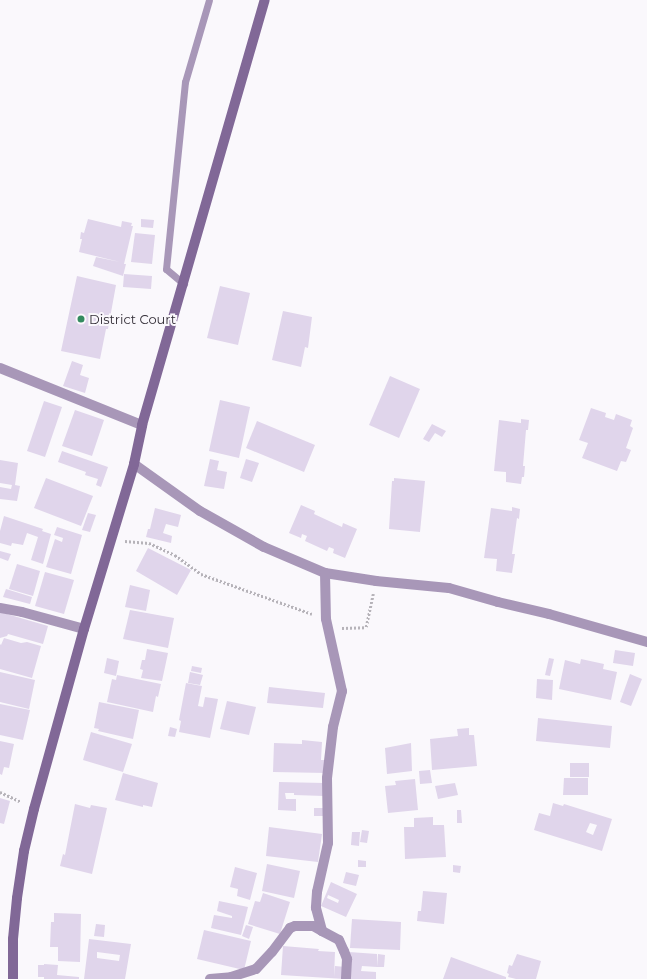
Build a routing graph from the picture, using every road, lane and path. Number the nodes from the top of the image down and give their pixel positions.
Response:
1 (209, 0) edge
2 (265, 0) edge
3 (184, 284) junction
4 (0, 368) edge
5 (142, 425) junction
6 (134, 464) junction
7 (112, 540) junction
8 (325, 573) junction
9 (376, 581) junction
10 (0, 608) edge
11 (326, 619) junction
12 (84, 629) junction
13 (647, 642) edge
14 (0, 792) edge
15 (34, 809) junction
16 (322, 931) junction
17 (13, 979) edge
18 (210, 979) edge
19 (346, 979) edge

1 - 3 lane
2 - 3 main road
3 - 5 main road
4 - 5 street
5 - 6 main road
6 - 7 main road
6 - 8 street
7 - 11 path
7 - 12 main road
8 - 9 street
8 - 11 street
9 - 11 path
9 - 13 street
10 - 12 street
11 - 16 street
12 - 15 main road
14 - 15 path
15 - 17 main road
16 - 18 street
16 - 19 street

